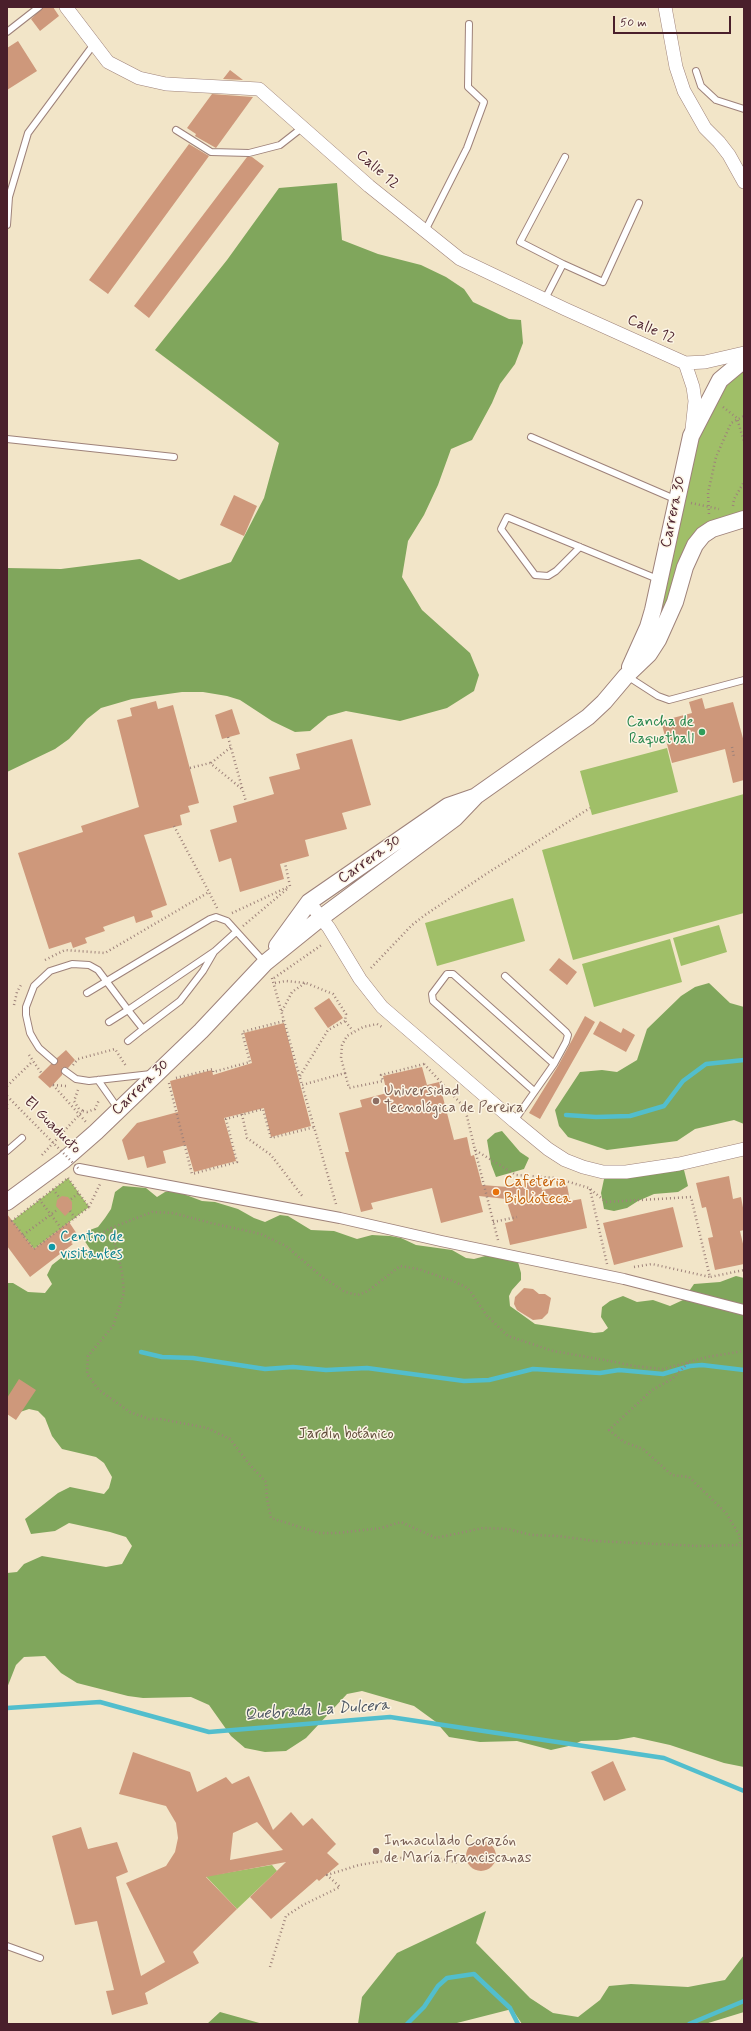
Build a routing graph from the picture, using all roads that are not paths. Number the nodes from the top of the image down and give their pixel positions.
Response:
1 (39, 7) edge
2 (66, 7) edge
3 (665, 7) edge
4 (469, 24) dead end
5 (7, 32) edge
6 (94, 44) junction
7 (696, 71) dead end
8 (744, 109) edge
9 (303, 127) junction
10 (176, 130) dead end
11 (565, 157) dead end
12 (744, 182) edge
13 (639, 203) dead end
14 (7, 225) edge
15 (425, 231) junction
16 (563, 264) junction
17 (545, 299) junction
18 (744, 353) edge
19 (744, 360) edge
20 (685, 363) junction
21 (691, 436) junction
22 (531, 437) dead end
23 (7, 439) edge
24 (174, 457) dead end
25 (677, 500) junction
26 (744, 519) edge
27 (580, 547) junction
28 (660, 580) junction
29 (626, 676) junction
30 (744, 680) edge
31 (476, 796) junction
32 (309, 902) junction
33 (322, 917) junction
34 (236, 932) junction
35 (215, 951) junction
36 (265, 963) junction
37 (505, 976) dead end
38 (107, 980) junction
39 (87, 993) dead end
40 (128, 1010) junction
41 (109, 1022) dead end
42 (143, 1029) junction
43 (128, 1041) dead end
44 (54, 1061) dead end
45 (554, 1064) junction
46 (66, 1072) road end
47 (162, 1077) junction
48 (98, 1080) junction
49 (534, 1091) junction
50 (119, 1110) junction
51 (514, 1121) junction
52 (22, 1138) dead end
53 (744, 1149) edge
54 (7, 1151) edge
55 (80, 1169) road end
56 (7, 1202) edge
57 (744, 1310) edge
58 (7, 1946) edge
59 (40, 1958) dead end

1 - 5 lane
2 - 6 street, Calle 12
3 - 12 street
4 - 15 lane
6 - 9 street, Calle 12
6 - 14 lane
7 - 8 lane
9 - 10 lane
9 - 15 street, Calle 12
11 - 16 lane
13 - 16 lane
15 - 17 street, Calle 12
16 - 17 lane
17 - 20 street, Calle 12
18 - 20 street, Calle 12
19 - 21 street, Carrera 30
20 - 21 street, Calle 12
21 - 25 street, Carrera 30
22 - 25 lane
23 - 24 lane
25 - 28 street, Carrera 30
26 - 29 street, Carrera 30
27 - 27 lane
27 - 28 lane
28 - 29 street, Carrera 30
29 - 30 lane
29 - 31 street, Carrera 30
31 - 32 street, Carrera 30
31 - 33 street, Carrera 30
32 - 33 street
32 - 36 street, Carrera 30
33 - 36 street, Carrera 30
33 - 51 street
34 - 35 lane
34 - 36 lane
34 - 38 lane
35 - 40 lane
35 - 42 lane
36 - 47 street, Carrera 30
37 - 45 lane
38 - 39 lane
38 - 40 lane
38 - 44 lane
40 - 41 lane
40 - 42 lane
42 - 43 lane
45 - 49 lane
45 - 49 lane
46 - 48 lane
47 - 48 lane
47 - 50 street, Carrera 30
48 - 50 lane
49 - 51 lane
50 - 56 street, Carrera 30
51 - 53 street
52 - 54 lane
55 - 57 street
58 - 59 lane

